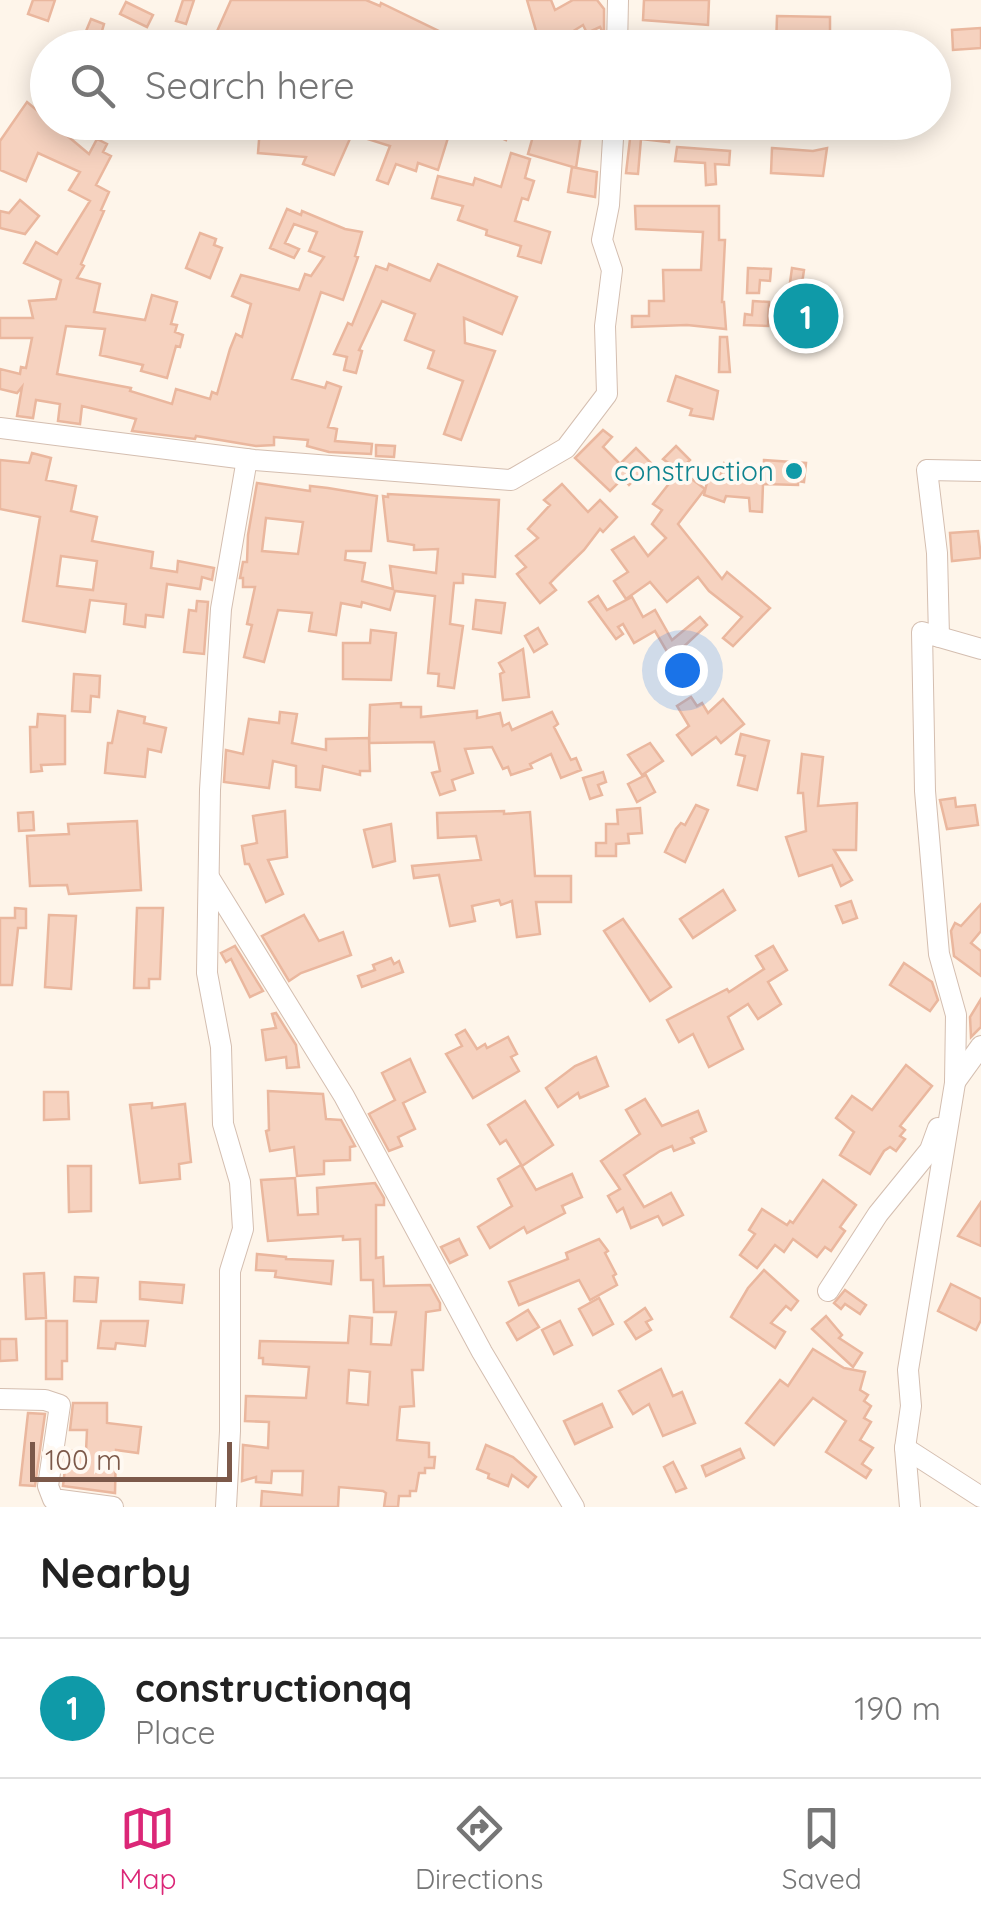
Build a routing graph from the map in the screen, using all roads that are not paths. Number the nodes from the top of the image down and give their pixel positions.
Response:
1 (618, 0) edge
2 (617, 30) edge
3 (613, 140) edge
4 (0, 428) edge
5 (247, 459) junction
6 (981, 470) edge
7 (939, 637) junction
8 (981, 649) edge
9 (209, 877) junction
10 (981, 1046) edge
11 (954, 1083) junction
12 (828, 1290) dead end
13 (0, 1399) edge
14 (905, 1448) junction
15 (981, 1498) edge
16 (114, 1507) edge
17 (226, 1507) edge
18 (574, 1507) edge
19 (910, 1507) edge

1 - 2 street
3 - 5 street
4 - 5 street
5 - 9 street
6 - 7 street
7 - 8 street
7 - 11 street
9 - 17 street
9 - 18 street
10 - 11 street
11 - 12 street
11 - 14 street
13 - 16 street
14 - 15 street
14 - 19 street

